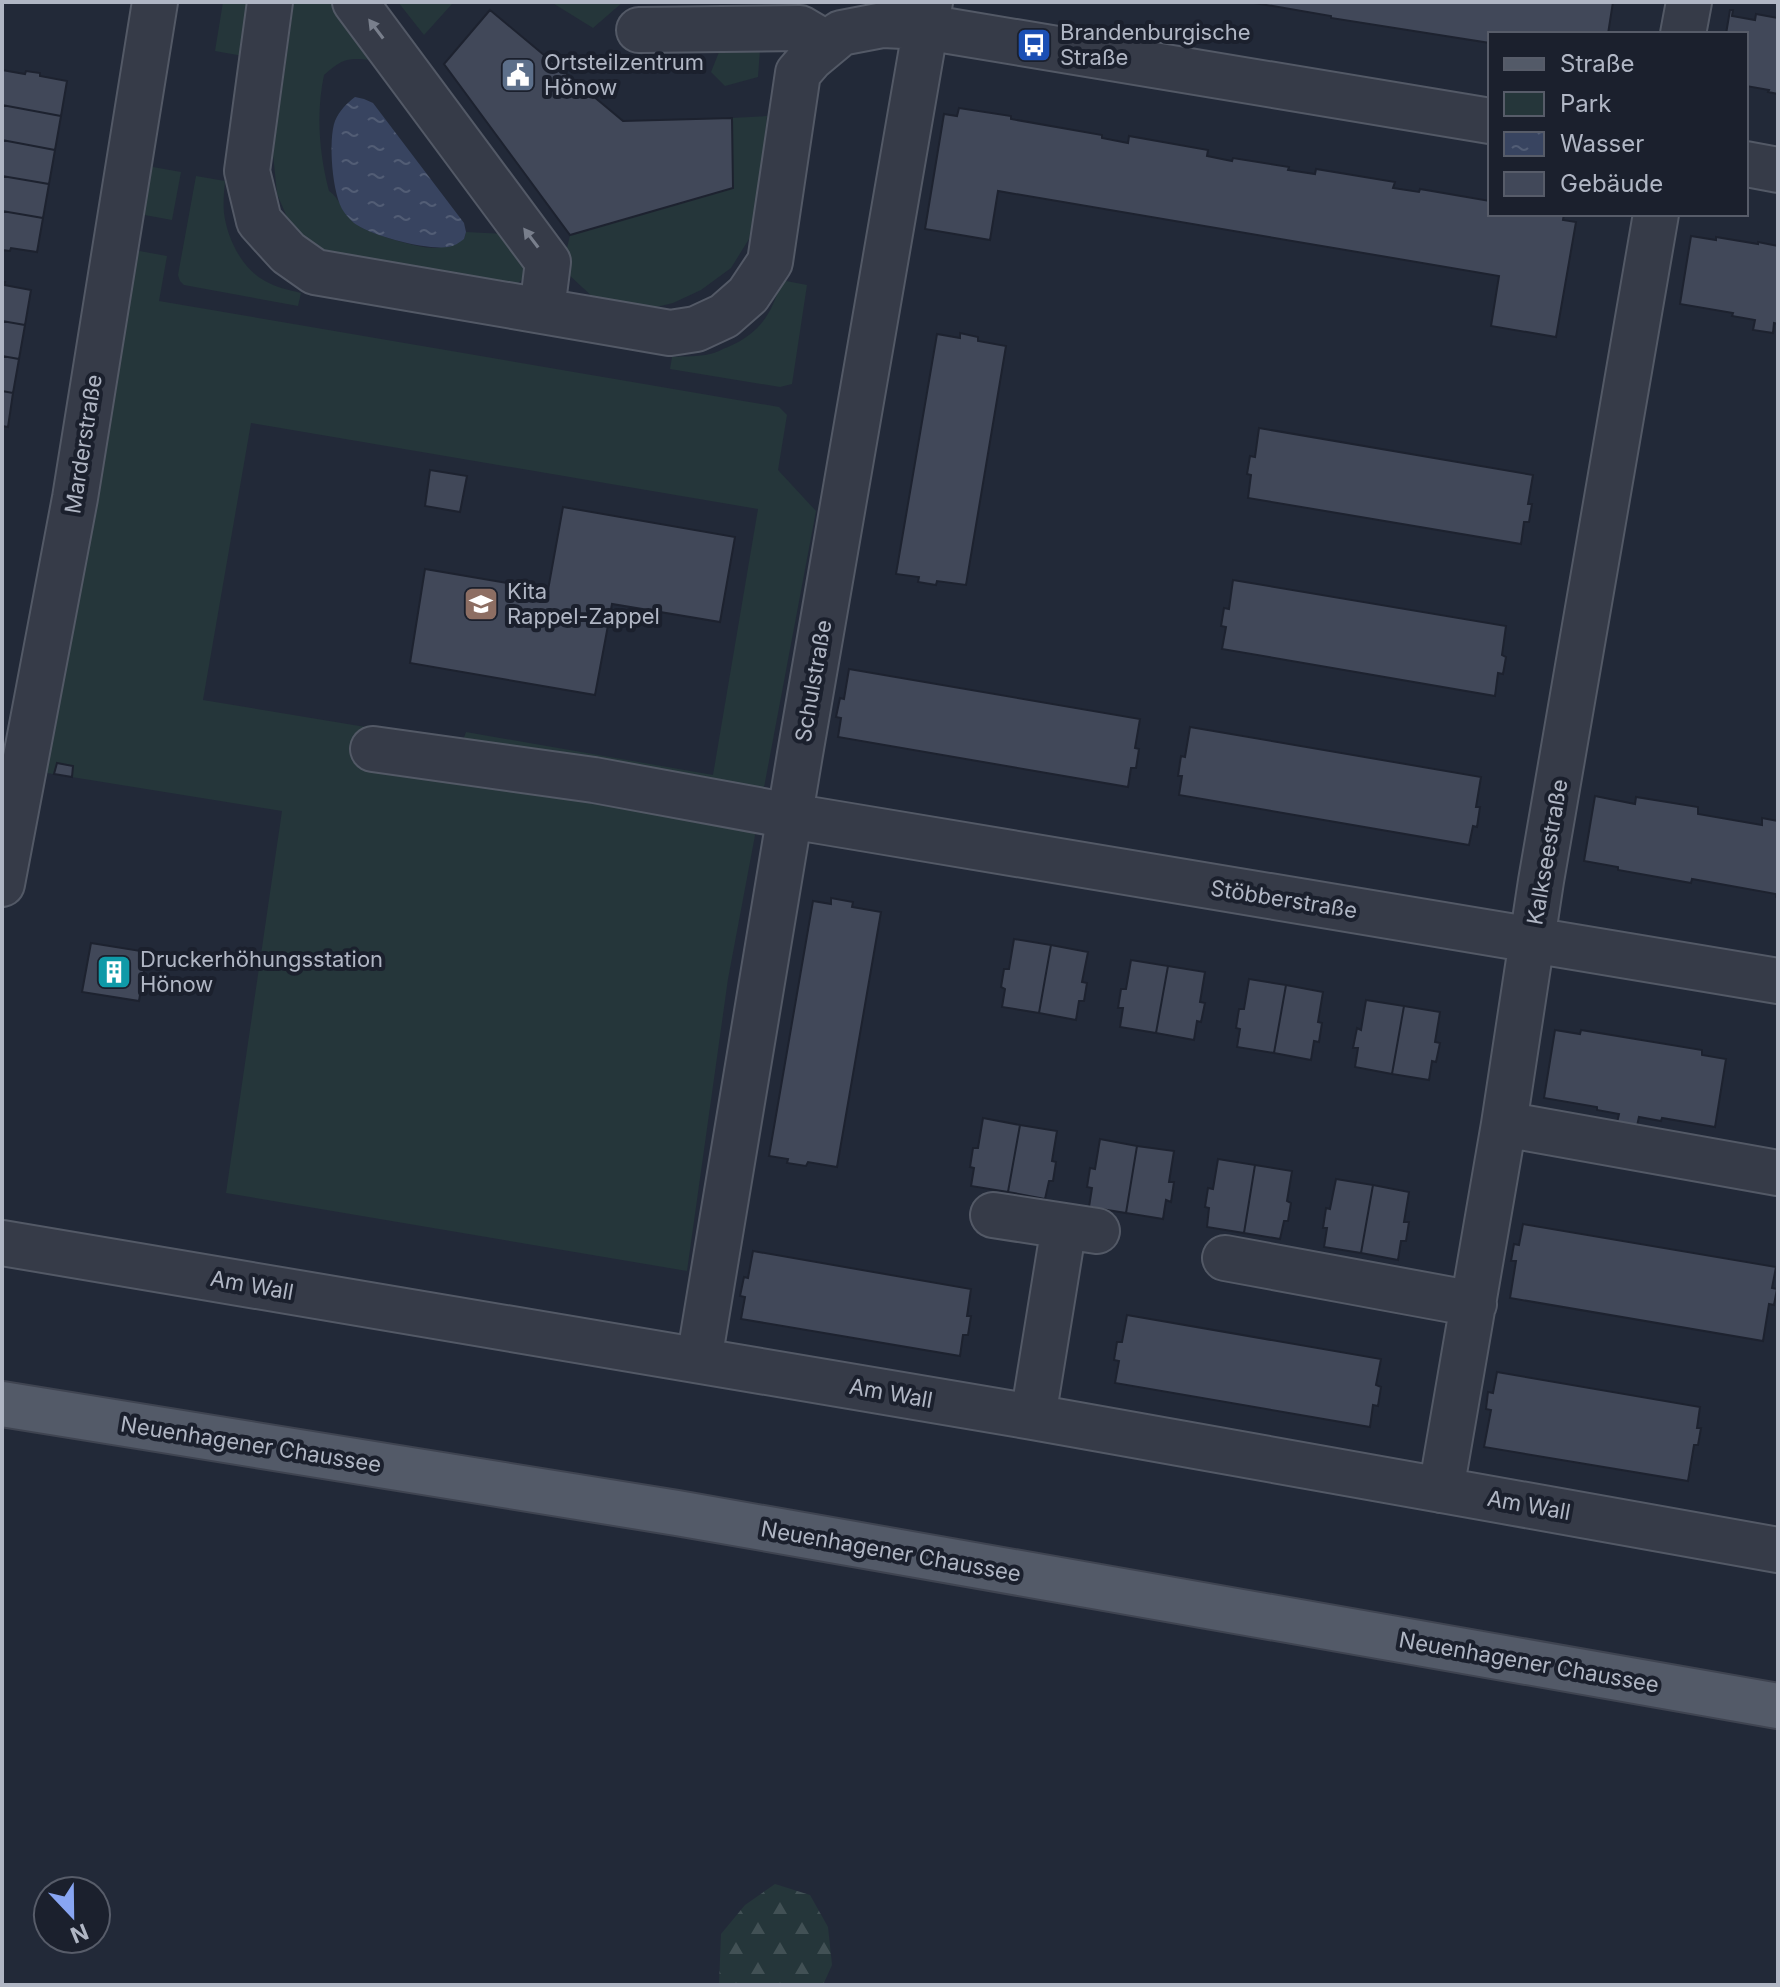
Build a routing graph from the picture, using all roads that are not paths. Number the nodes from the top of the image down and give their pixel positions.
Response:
1 (155, 2) edge
2 (270, 2) edge
3 (355, 2) edge
4 (1689, 2) edge
5 (928, 14) edge
6 (639, 30) dead end
7 (1683, 32) edge
8 (827, 44) junction
9 (1488, 121) edge
10 (1748, 164) edge
11 (1778, 170) edge
12 (1656, 216) edge
13 (542, 310) junction
14 (20, 682) edge
15 (373, 749) dead end
16 (790, 816) junction
17 (2, 884) edge
18 (1531, 940) junction
19 (1778, 981) edge
20 (1504, 1124) junction
21 (1778, 1173) edge
22 (993, 1215) dead end
23 (2, 1243) edge
24 (1225, 1258) dead end
25 (1474, 1304) junction
26 (699, 1360) junction
27 (2, 1404) edge
28 (1033, 1417) junction
29 (1441, 1490) junction
30 (1778, 1550) edge
31 (1778, 1706) edge

1 - 14 street, Marderstraße
2 - 13 street
13 -> 3 street
4 - 7 street
5 - 8 street
5 - 9 street
5 - 16 street, Schulstraße
6 - 8 street
8 - 13 street
10 - 11 street
12 - 18 street, Kalkseestraße
14 - 17 street, Marderstraße
15 - 16 street, Stöbberstraße
16 - 18 street, Stöbberstraße
16 - 26 street, Schulstraße
18 - 19 street, Stöbberstraße
18 - 20 street, Kalkseestraße
20 - 21 street
20 - 25 street, Kalkseestraße
22 - 28 street
23 - 26 street, Am Wall
24 - 25 street
25 - 29 street, Kalkseestraße
26 - 28 street, Am Wall
27 - 31 main road, Neuenhagener Chaussee
28 - 29 street, Am Wall
29 - 30 street, Am Wall

